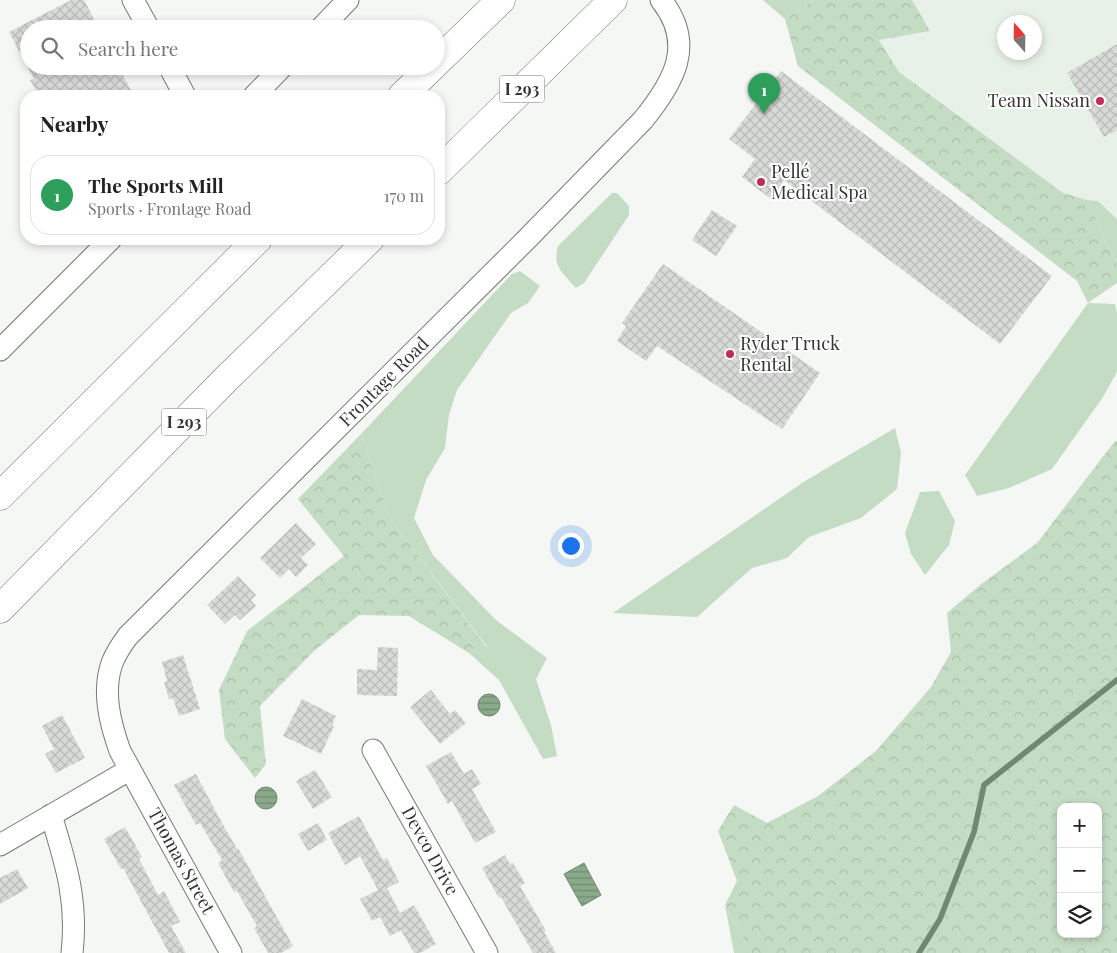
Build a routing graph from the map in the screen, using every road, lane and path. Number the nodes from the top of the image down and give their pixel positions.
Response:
1 (134, 0) edge
2 (348, 0) edge
3 (501, 0) edge
4 (661, 0) edge
5 (609, 4) edge
6 (144, 20) edge
7 (329, 20) edge
8 (445, 54) edge
9 (174, 75) edge
10 (274, 75) edge
11 (424, 75) edge
12 (182, 90) edge
13 (260, 90) edge
14 (408, 90) edge
15 (445, 165) edge
16 (106, 245) edge
17 (252, 245) edge
18 (364, 245) edge
19 (0, 350) edge
20 (0, 496) edge
21 (0, 609) edge
22 (373, 750) dead end
23 (129, 770) junction
24 (51, 815) junction
25 (0, 845) edge
26 (72, 953) edge
27 (231, 953) edge
28 (487, 953) edge

1 - 6 street
2 - 7 street
3 - 8 highway
4 - 23 street, Frontage Road
5 - 15 highway, I 293
9 - 12 street
10 - 13 street
11 - 14 highway
16 - 19 street
17 - 20 highway
18 - 21 highway, I 293
22 - 28 street, Devco Drive
23 - 24 street
23 - 27 street, Thomas Street
24 - 25 street
24 - 26 street

